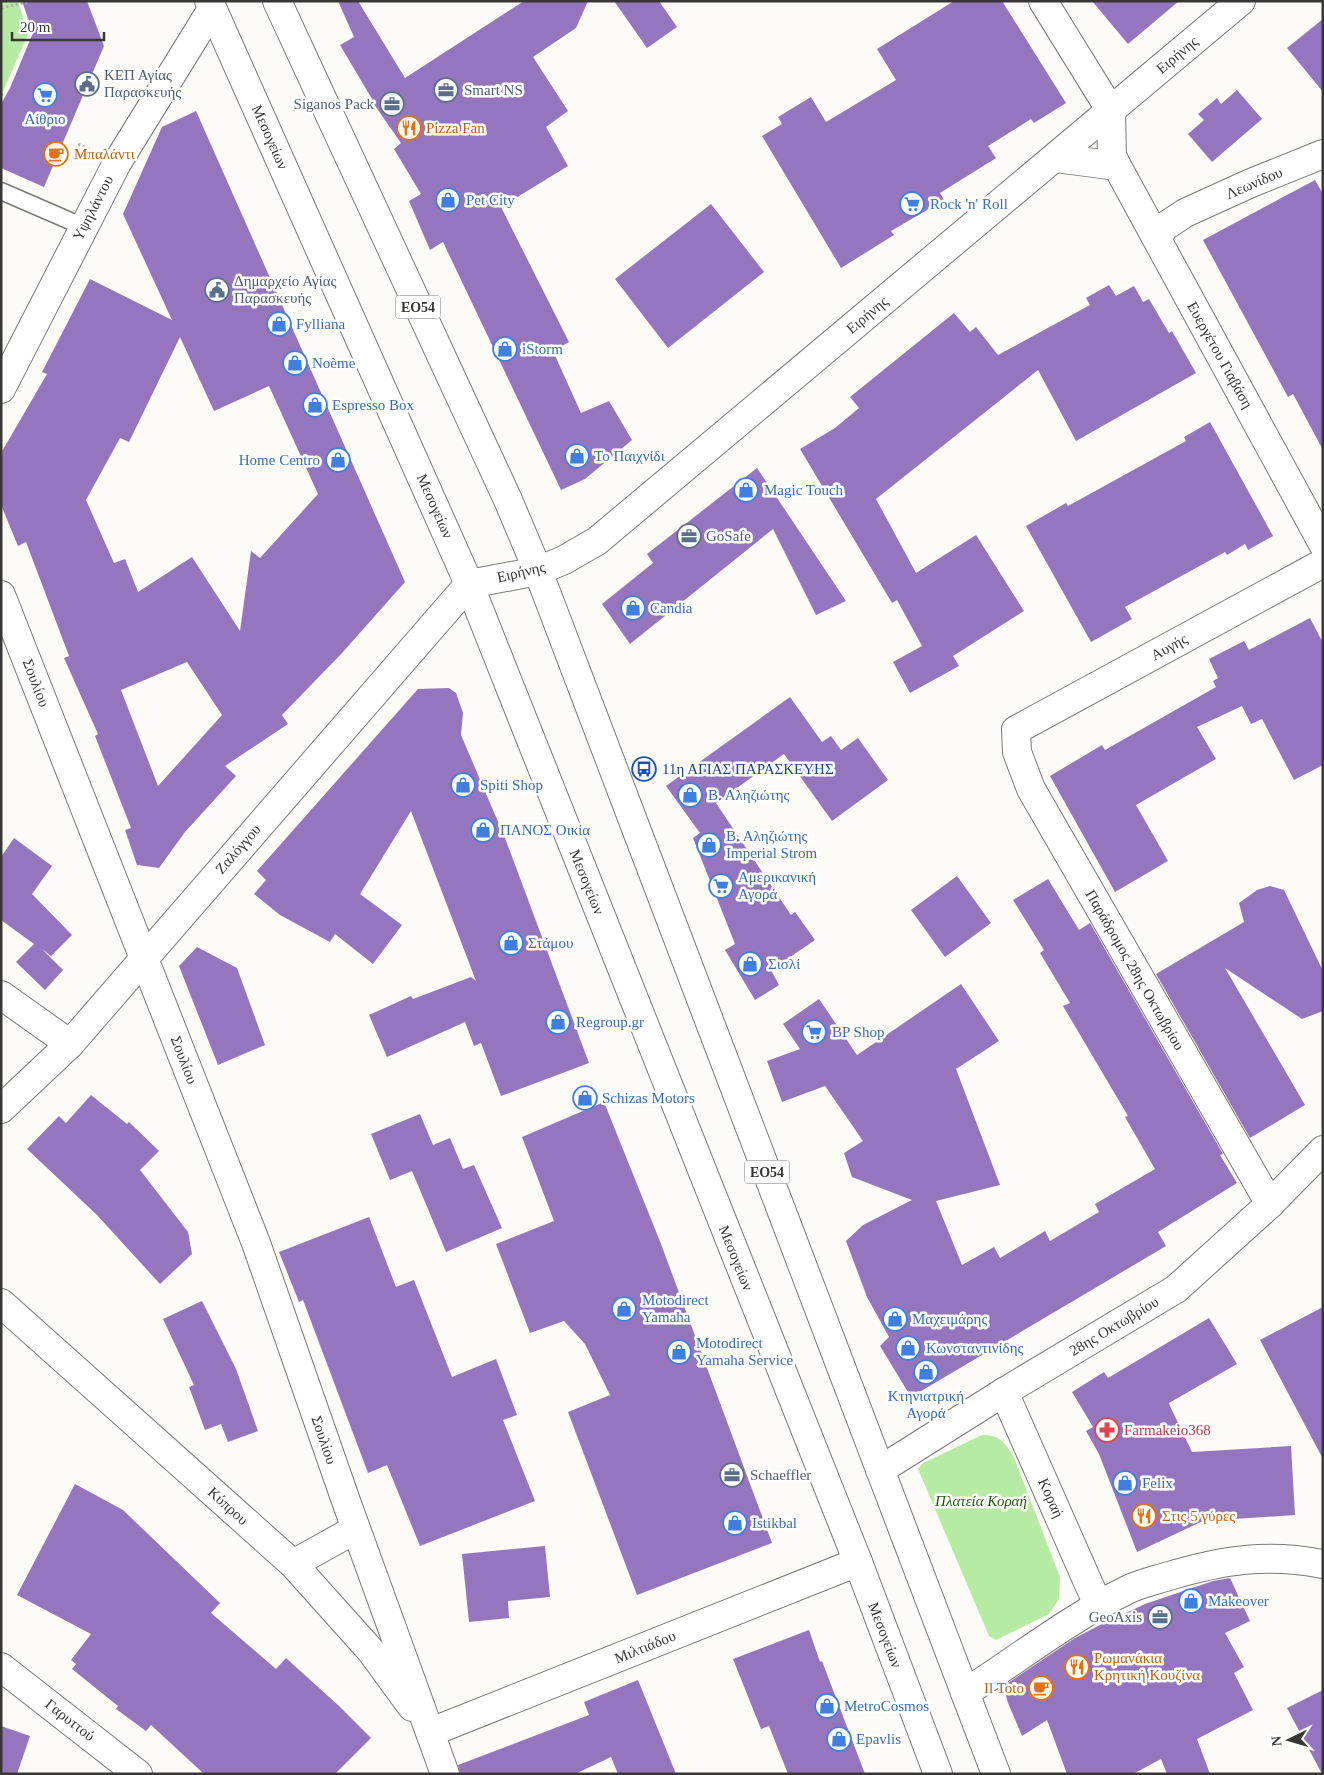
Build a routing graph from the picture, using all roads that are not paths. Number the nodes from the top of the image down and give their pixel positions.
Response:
1 (277, 1) edge
2 (1043, 1) edge
3 (1241, 1) edge
4 (211, 5) edge
5 (1117, 106) junction
6 (1323, 154) edge
7 (1056, 158) junction
8 (1117, 166) junction
9 (1, 191) edge
10 (1185, 213) junction
11 (84, 227) junction
12 (1157, 239) junction
13 (1, 389) edge
14 (1323, 544) edge
15 (1323, 563) edge
16 (538, 571) junction
17 (469, 584) junction
18 (1, 595) edge
19 (1016, 730) joint
20 (144, 958) junction
21 (1, 995) edge
22 (70, 1044) junction
23 (1, 1109) edge
24 (1323, 1150) edge
25 (1270, 1204) junction
26 (1, 1303) edge
27 (1004, 1392) junction
28 (880, 1470) junction
29 (356, 1529) junction
30 (858, 1562) junction
31 (293, 1564) junction
32 (1323, 1564) edge
33 (1098, 1605) junction
34 (1, 1666) edge
35 (965, 1693) junction
36 (431, 1732) junction
37 (138, 1774) edge
38 (445, 1774) edge
39 (938, 1774) edge
40 (996, 1774) edge

1 - 16 street, ΕΟ54
2 - 5 street
3 - 5 street, Ειρήνης
4 - 11 street, Υψηλάντου
4 - 17 street, Μεσογείων
5 - 7 street, Ειρήνης
5 - 8 street, Ευεργέτου Γιαβάση
5 - 10 street
6 - 10 street, Λεωνίδου
7 - 8 street
7 - 16 street, Ειρήνης
8 - 12 street, Ευεργέτου Γιαβάση
9 - 11 lane
10 - 12 street, Λεωνίδου
11 - 13 street, Υψηλάντου
12 - 14 street, Ευεργέτου Γιαβάση
15 - 19 street, Αυγής
16 - 17 street, Ειρήνης
16 - 28 street, ΕΟ54
17 - 20 street, Ζαλόγγου
17 - 30 street, Μεσογείων
18 - 20 street, Σουλίου
19 - 25 street, Παράδρομος 28ης Οκτωβρίου
20 - 22 street, Ζαλόγγου
20 - 29 street, Σουλίου
21 - 22 street
22 - 23 street, Ζαλόγγου
24 - 25 street, 28ης Οκτωβρίου
25 - 27 street, 28ης Οκτωβρίου
26 - 31 street, Κύπρου
27 - 28 street, 28ης Οκτωβρίου
27 - 33 street, Κοραή
28 - 35 street, ΕΟ54
29 - 31 street
29 - 36 street, Σουλίου
30 - 36 street, Μιλτιάδου
30 - 39 street, Μεσογείων
31 - 36 street, Κύπρου
32 - 33 street
33 - 35 street
34 - 37 street, Γαρυττού
35 - 40 street, ΕΟ54
36 - 38 street, Σουλίου

